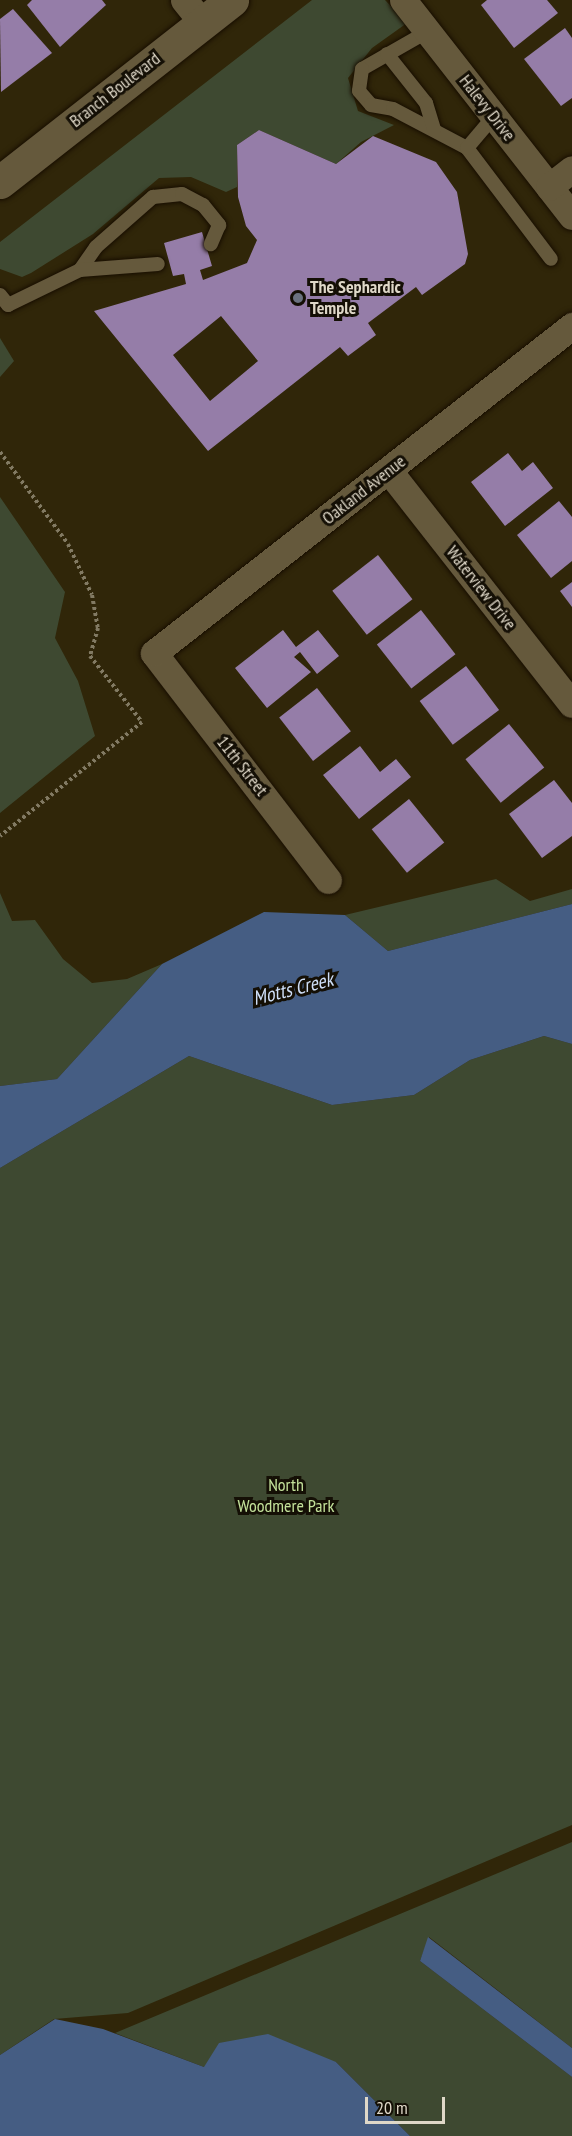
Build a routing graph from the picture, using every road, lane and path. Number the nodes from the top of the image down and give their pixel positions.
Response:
1 (232, 0) edge
2 (403, 0) edge
3 (193, 11) edge
4 (424, 27) junction
5 (387, 54) junction
6 (494, 116) junction
7 (434, 130) junction
8 (467, 148) junction
9 (572, 169) edge
10 (0, 182) edge
11 (549, 187) junction
12 (572, 216) edge
13 (211, 244) dead end
14 (551, 259) dead end
15 (158, 264) dead end
16 (80, 270) junction
17 (0, 295) edge
18 (572, 326) edge
19 (0, 452) edge
20 (389, 471) junction
21 (154, 653) joint
22 (572, 705) edge
23 (0, 836) edge
24 (328, 879) dead end

1 - 3 street, Branch Boulevard
2 - 4 street, Halevy Drive
3 - 10 street, Branch Boulevard
4 - 5 lane
4 - 6 street, Halevy Drive
5 - 7 lane
5 - 7 lane
6 - 8 lane
6 - 11 street, Halevy Drive
7 - 8 lane
8 - 14 lane
9 - 11 street
11 - 12 street, Halevy Drive
13 - 16 lane
15 - 16 lane
16 - 17 lane
18 - 20 street, Oakland Avenue
19 - 23 path
20 - 21 street, Oakland Avenue
20 - 22 street, Waterview Drive
21 - 24 street, 11th Street

